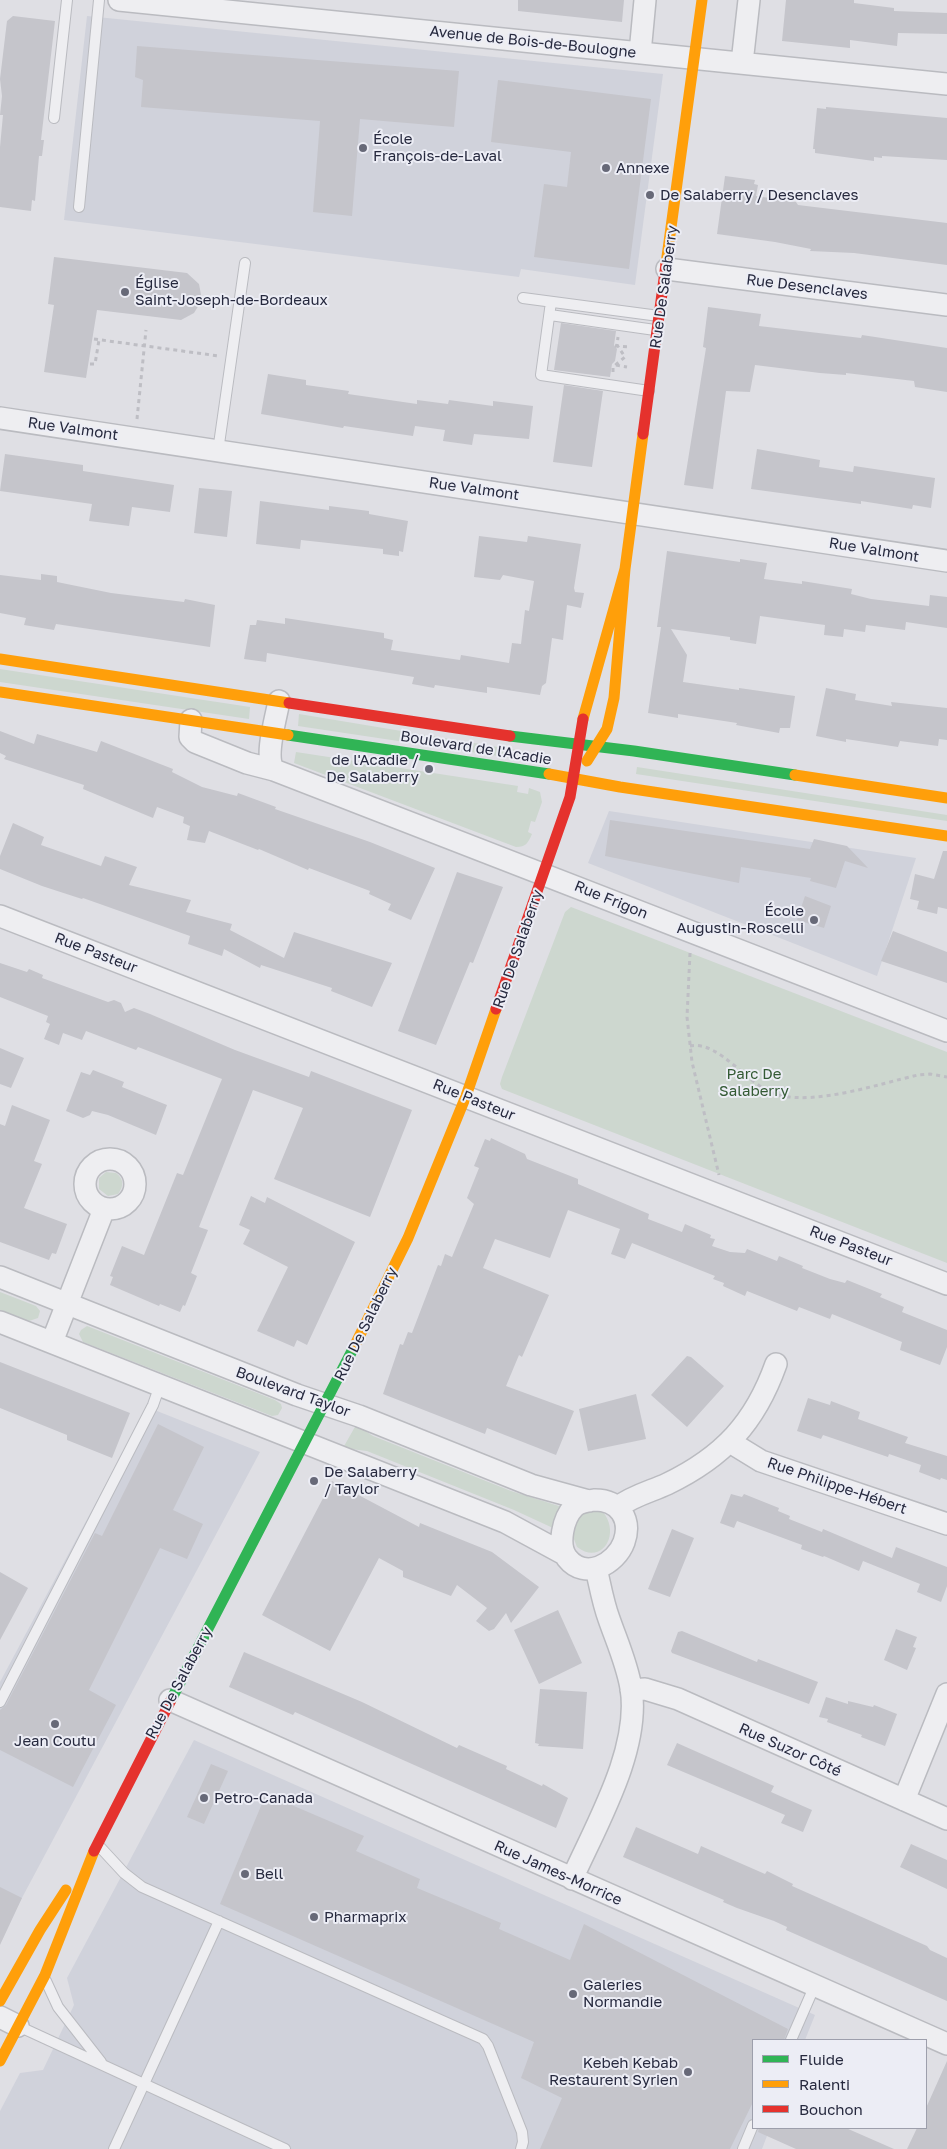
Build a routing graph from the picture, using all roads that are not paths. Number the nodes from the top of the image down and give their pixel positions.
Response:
1 (67, 0) edge
2 (99, 0) edge
3 (119, 0) edge
4 (645, 0) edge
5 (749, 0) edge
6 (701, 2) edge
7 (640, 53) junction
8 (695, 58) junction
9 (742, 63) junction
10 (947, 84) edge
11 (54, 118) dead end
12 (79, 207) dead end
13 (245, 263) dead end
14 (667, 269) junction
15 (524, 298) dead end
16 (552, 302) junction
17 (947, 304) edge
18 (550, 315) junction
19 (660, 316) junction
20 (658, 330) junction
21 (650, 391) junction
22 (0, 418) edge
23 (218, 451) junction
24 (633, 513) junction
25 (947, 560) edge
26 (624, 569) junction
27 (0, 659) edge
28 (0, 692) edge
29 (279, 701) junction
30 (191, 720) junction
31 (273, 733) junction
32 (579, 746) junction
33 (595, 748) junction
34 (274, 770) junction
35 (575, 779) junction
36 (947, 798) edge
37 (947, 836) edge
38 (544, 874) junction
39 (0, 916) edge
40 (947, 1031) edge
41 (466, 1096) junction
42 (104, 1209) dead end
43 (0, 1276) edge
44 (947, 1284) edge
45 (68, 1303) junction
46 (0, 1322) edge
47 (52, 1342) junction
48 (776, 1364) dead end
49 (160, 1385) junction
50 (325, 1405) junction
51 (305, 1442) junction
52 (730, 1442) junction
53 (589, 1501) junction
54 (618, 1506) junction
55 (947, 1524) edge
56 (564, 1554) junction
57 (596, 1568) junction
58 (631, 1690) junction
59 (947, 1694) edge
60 (170, 1700) junction
61 (0, 1702) edge
62 (904, 1800) junction
63 (947, 1819) edge
64 (97, 1843) junction
65 (572, 1879) junction
66 (219, 1921) junction
67 (44, 1975) junction
68 (815, 1985) junction
69 (0, 2001) edge
70 (9, 2021) edge
71 (791, 2039) edge
72 (947, 2044) edge
73 (0, 2061) edge
74 (103, 2064) junction
75 (145, 2083) junction
76 (752, 2127) edge
77 (268, 2145) edge
78 (114, 2149) edge
79 (285, 2149) edge
80 (521, 2149) edge
81 (743, 2149) edge

1 - 11 lane
2 - 12 lane
3 - 7 street, Avenue de Bois-de-Boulogne
4 - 7 street
5 - 9 street
6 - 8 main road, Rue De Salaberry
7 - 8 street, Avenue de Bois-de-Boulogne
8 - 9 street, Avenue de Bois-de-Boulogne
8 - 14 main road, Rue De Salaberry
9 - 10 street, Avenue de Bois-de-Boulogne
13 - 23 lane
14 - 17 street, Rue Desenclaves
14 - 19 main road, Rue De Salaberry
15 - 16 lane
16 - 18 lane
16 - 19 lane
18 - 20 lane
18 - 21 lane
19 - 20 main road, Rue De Salaberry
20 - 21 main road, Rue De Salaberry
21 - 24 main road, Rue De Salaberry
22 - 23 street, Rue Valmont
23 - 24 street, Rue Valmont
24 - 25 street, Rue Valmont
24 - 26 main road, Rue De Salaberry
26 - 32 main road, Rue De Salaberry
26 - 33 main road, Rue De Salaberry
27 - 29 main road, Boulevard de l'Acadie
28 - 30 main road, Boulevard de l'Acadie
29 - 31 street
29 - 32 main road, Boulevard de l'Acadie
30 - 31 main road, Boulevard de l'Acadie
30 - 34 street, Rue Frigon
31 - 34 street
31 - 35 main road, Boulevard de l'Acadie
32 - 33 main road, Boulevard de l'Acadie
32 - 35 main road, Rue De Salaberry
33 - 35 main road, Rue De Salaberry
33 - 36 main road, Boulevard de l'Acadie
34 - 38 street, Rue Frigon
35 - 37 main road, Boulevard de l'Acadie
35 - 38 main road, Rue De Salaberry
38 - 40 street, Rue Frigon
38 - 41 main road, Rue De Salaberry
39 - 41 street, Rue Pasteur
41 - 44 street, Rue Pasteur
41 - 50 main road, Rue De Salaberry
42 - 45 street
43 - 45 street, Boulevard Taylor
45 - 47 street
45 - 50 street, Boulevard Taylor
46 - 47 street
47 - 49 street
48 - 52 street
49 - 51 street
49 - 61 lane
50 - 51 main road, Rue De Salaberry
50 - 53 street, Boulevard Taylor
51 - 56 street
51 - 60 main road, Rue De Salaberry
52 - 54 street
52 - 55 street, Rue Philippe-Hébert
53 - 54 street
53 - 56 street
54 - 57 street
56 - 57 street
57 - 58 street
58 - 62 street, Rue Suzor Côté
58 - 65 street
59 - 62 street
60 - 64 main road, Rue De Salaberry
60 - 65 street, Rue James-Morrice
62 - 63 street, Rue Suzor Côté
64 - 66 lane
64 - 67 main road, Rue De Salaberry
64 - 69 main road, Rue De Salaberry
65 - 68 street, Rue James-Morrice
66 - 75 lane
66 - 80 lane
67 - 70 main road, Rue De Salaberry
67 - 74 lane
68 - 71 lane
68 - 72 street, Rue James-Morrice
70 - 73 main road, Rue De Salaberry
70 - 74 lane
74 - 75 lane
75 - 77 lane
75 - 78 lane
76 - 81 lane
77 - 79 lane

